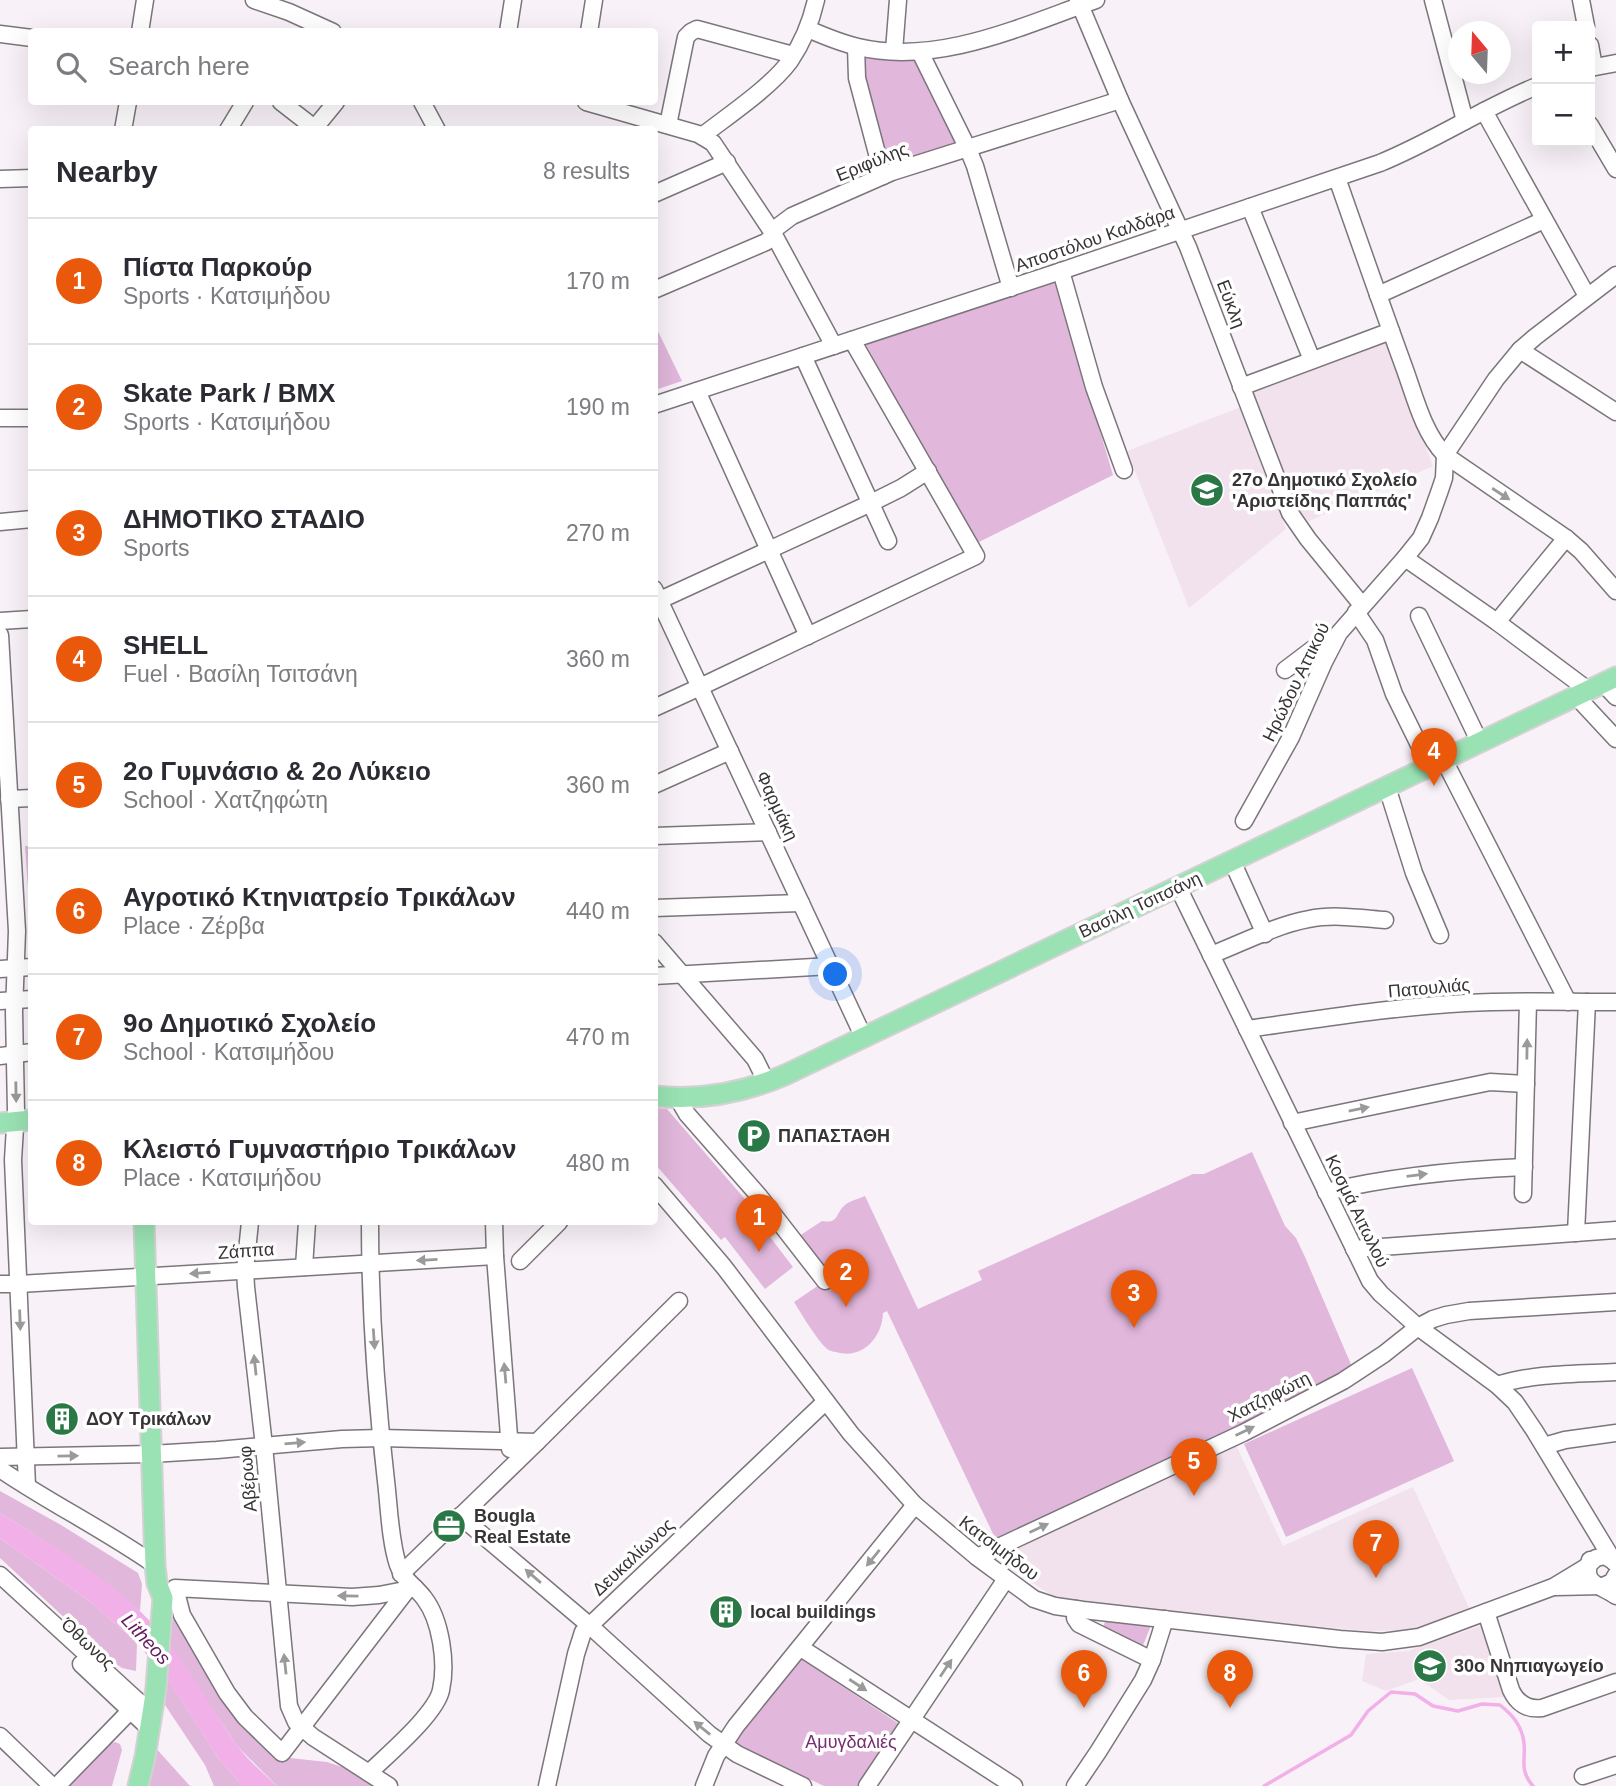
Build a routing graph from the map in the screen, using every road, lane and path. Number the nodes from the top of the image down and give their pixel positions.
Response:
1 (145, 0) edge
2 (254, 0) edge
3 (513, 0) edge
4 (594, 0) edge
5 (816, 0) edge
6 (898, 0) edge
7 (1433, 0) edge
8 (1581, 0) edge
9 (1085, 2) edge
10 (290, 6) edge
11 (1585, 21) edge
12 (141, 28) edge
13 (326, 28) edge
14 (509, 28) edge
15 (590, 28) edge
16 (808, 29) junction
17 (0, 34) edge
18 (28, 38) edge
19 (856, 47) junction
20 (894, 51) junction
21 (920, 52) junction
22 (793, 55) junction
23 (1616, 64) edge
24 (1595, 68) edge
25 (1532, 88) edge
26 (1120, 100) junction
27 (127, 105) edge
28 (243, 105) edge
29 (285, 105) edge
30 (334, 105) edge
31 (424, 105) edge
32 (597, 105) edge
33 (1484, 111) junction
34 (1465, 121) junction
35 (668, 125) junction
36 (124, 126) edge
37 (230, 126) edge
38 (311, 126) edge
39 (317, 126) edge
40 (436, 126) edge
41 (1595, 133) edge
42 (702, 136) junction
43 (968, 149) junction
44 (727, 162) junction
45 (1616, 169) edge
46 (883, 176) junction
47 (28, 178) edge
48 (1338, 178) junction
49 (0, 179) edge
50 (658, 192) edge
51 (1250, 207) junction
52 (1544, 220) junction
53 (1181, 231) junction
54 (773, 233) junction
55 (1061, 271) junction
56 (1616, 275) edge
57 (658, 288) edge
58 (1012, 288) junction
59 (1378, 295) junction
60 (1587, 296) junction
61 (1391, 331) junction
62 (852, 340) junction
63 (834, 346) junction
64 (1520, 350) junction
65 (803, 356) junction
66 (1312, 360) junction
67 (1241, 387) junction
68 (697, 391) junction
69 (658, 404) edge
70 (1616, 412) edge
71 (0, 418) edge
72 (28, 418) edge
73 (1445, 455) junction
74 (1124, 470) dead end
75 (928, 471) junction
76 (870, 503) junction
77 (28, 519) edge
78 (0, 522) edge
79 (1566, 538) junction
80 (888, 541) dead end
81 (770, 549) junction
82 (1405, 558) junction
83 (1615, 588) edge
84 (658, 595) edge
85 (658, 597) edge
86 (1359, 609) junction
87 (1419, 617) dead end
88 (28, 619) edge
89 (0, 621) edge
90 (1497, 622) junction
91 (0, 635) edge
92 (808, 636) junction
93 (1335, 640) junction
94 (1284, 670) dead end
95 (700, 687) junction
96 (1600, 688) edge
97 (658, 706) edge
98 (2, 714) edge
99 (1616, 739) edge
100 (1479, 743) junction
101 (730, 751) junction
102 (1437, 763) junction
103 (658, 783) edge
104 (1387, 787) junction
105 (5, 792) edge
106 (28, 796) edge
107 (1244, 821) dead end
108 (768, 832) junction
109 (658, 836) edge
110 (1232, 861) junction
111 (7, 886) edge
112 (1178, 887) junction
113 (801, 903) junction
114 (658, 908) edge
115 (1385, 920) dead end
116 (1265, 934) junction
117 (1440, 934) dead end
118 (658, 946) edge
119 (1212, 955) junction
120 (831, 967) junction
121 (16, 968) edge
122 (684, 974) junction
123 (658, 976) edge
124 (28, 999) edge
125 (7, 1000) edge
126 (1528, 1002) junction
127 (1568, 1002) junction
128 (1587, 1002) junction
129 (1616, 1002) edge
130 (1247, 1030) junction
131 (864, 1038) junction
132 (28, 1052) edge
133 (7, 1055) edge
134 (767, 1083) junction
135 (1526, 1084) junction
136 (658, 1096) edge
137 (677, 1097) junction
138 (16, 1122) edge
139 (1292, 1123) junction
140 (1524, 1167) junction
141 (658, 1190) edge
142 (1326, 1192) junction
143 (1523, 1194) dead end
144 (144, 1225) edge
145 (250, 1225) edge
146 (307, 1225) edge
147 (370, 1225) edge
148 (494, 1225) edge
149 (556, 1225) edge
150 (1616, 1230) edge
151 (1576, 1233) junction
152 (1354, 1249) junction
153 (495, 1256) junction
154 (520, 1261) dead end
155 (370, 1262) junction
156 (304, 1267) junction
157 (245, 1270) junction
158 (146, 1276) junction
159 (825, 1281) dead end
160 (0, 1284) edge
161 (19, 1284) junction
162 (679, 1301) dead end
163 (1616, 1302) edge
164 (1418, 1327) junction
165 (1616, 1372) edge
166 (1497, 1385) junction
167 (825, 1402) junction
168 (1616, 1433) edge
169 (381, 1438) junction
170 (510, 1441) junction
171 (537, 1442) junction
172 (264, 1446) junction
173 (1544, 1446) junction
174 (152, 1454) junction
175 (0, 1457) edge
176 (26, 1457) junction
177 (511, 1467) junction
178 (0, 1469) edge
179 (27, 1486) junction
180 (915, 1505) junction
181 (460, 1516) junction
182 (1590, 1523) junction
183 (114, 1537) junction
184 (154, 1539) junction
185 (977, 1557) junction
186 (1589, 1564) junction
187 (1615, 1568) edge
188 (401, 1574) junction
189 (0, 1575) edge
190 (1006, 1578) junction
191 (160, 1586) junction
192 (1599, 1586) junction
193 (1553, 1587) junction
194 (0, 1588) edge
195 (411, 1589) junction
196 (278, 1592) junction
197 (1616, 1596) edge
198 (1076, 1609) junction
199 (1101, 1612) junction
200 (1486, 1612) junction
201 (1165, 1619) junction
202 (589, 1625) junction
203 (1094, 1632) junction
204 (801, 1647) junction
205 (1152, 1660) junction
206 (1616, 1682) edge
207 (143, 1716) junction
208 (912, 1720) junction
209 (302, 1728) junction
210 (0, 1736) edge
211 (722, 1744) junction
212 (1616, 1765) edge
213 (369, 1773) junction
214 (1583, 1776) dead end
215 (52, 1786) edge
216 (57, 1786) edge
217 (126, 1786) edge
218 (138, 1786) edge
219 (389, 1786) edge
220 (547, 1786) edge
221 (704, 1786) edge
222 (803, 1786) edge
223 (867, 1786) edge
224 (1014, 1786) edge
225 (1075, 1786) edge

1 - 12 street
2 - 10 street
3 - 14 street
4 - 15 street
5 - 16 street
6 - 20 street
7 - 34 street
8 - 11 street
9 - 21 street
9 - 26 street, Εύκλη
10 - 13 street
16 - 19 street
16 - 22 street
17 - 18 street
19 - 20 street
19 - 46 street
20 - 21 street
21 - 43 street
22 - 35 street
22 - 42 street
23 - 24 street
25 - 33 street, Αποστόλου Καλδάρα
26 - 43 street, Εριφύλης
26 - 53 street, Εύκλη
27 - 36 street
28 - 37 street
29 - 38 street
30 - 39 street
31 - 40 street
32 - 35 street
33 - 34 street, Αποστόλου Καλδάρα
33 - 52 street
34 - 48 street, Αποστόλου Καλδάρα
35 - 42 street
41 - 45 street
42 - 44 street
43 - 46 street, Εριφύλης
43 - 58 street
44 - 50 street
44 - 54 street
46 - 54 street, Εριφύλης
47 - 49 street
48 - 51 street, Αποστόλου Καλδάρα
48 - 59 street
51 - 53 street, Αποστόλου Καλδάρα
51 - 66 street
52 - 59 street
52 - 60 street
53 - 55 street, Αποστόλου Καλδάρα
53 - 67 street, Εύκλη
54 - 57 street, Εριφύλης
54 - 63 street
55 - 58 street, Αποστόλου Καλδάρα
55 - 74 street
56 - 60 street, Ηρώδου Αττικού
58 - 62 street, Αποστόλου Καλδάρα
59 - 61 street
60 - 64 street, Ηρώδου Αττικού
61 - 66 street
61 - 73 street
62 - 63 street, Αποστόλου Καλδάρα
62 - 75 street
63 - 65 street, Αποστόλου Καλδάρα
64 - 70 street
64 - 73 street, Ηρώδου Αττικού
65 - 68 street, Αποστόλου Καλδάρα
65 - 76 street
66 - 67 street
67 - 86 street, Εύκλη
68 - 69 street, Αποστόλου Καλδάρα
68 - 81 street
71 - 72 street
73 -> 79 street
73 - 82 street, Ηρώδου Αττικού
75 - 76 street
75 - 92 street
76 - 80 street
76 - 81 street
77 - 78 street
79 - 83 street
79 - 90 street
81 - 84 street
81 - 92 street
82 - 86 street, Ηρώδου Αττικού
82 - 90 street
85 - 95 street, Φαρμάκη
86 - 93 street, Ηρώδου Αττικού
86 - 102 street, Εύκλη
87 - 100 street
88 - 89 street
90 - 96 street
91 - 98 street
92 - 95 street
93 - 94 street
93 - 107 street, Ηρώδου Αττικού
95 - 97 street
95 - 101 street, Φαρμάκη
96 - 99 street
96 - 100 main road, Βασίλη Τσιτσάνη
98 - 105 street
100 - 102 main road, Βασίλη Τσιτσάνη
101 - 103 street
101 - 108 street, Φαρμάκη
102 - 104 main road, Βασίλη Τσιτσάνη
102 - 127 street, Εύκλη
104 - 110 main road, Βασίλη Τσιτσάνη
104 - 117 street
105 - 106 street
105 - 111 street
108 - 109 street
108 - 113 street, Φαρμάκη
110 - 112 main road, Βασίλη Τσιτσάνη
110 - 116 street
111 - 121 street
112 - 119 street, Κοσμά Αιτωλού
112 - 131 main road, Βασίλη Τσιτσάνη
113 - 114 street
113 - 120 street, Φαρμάκη
115 - 116 street
116 - 119 street
118 - 122 street
119 - 130 street, Κοσμά Αιτωλού
120 - 122 street
120 - 131 street, Φαρμάκη
121 - 125 street
122 - 123 street
122 - 134 street
124 - 125 street
125 - 133 street
126 - 127 street, Πατουλιάς
126 - 130 street, Πατουλιάς
135 -> 126 street
127 - 128 street, Πατουλιάς
128 - 129 street, Πατουλιάς
128 - 151 street
130 - 139 street, Κοσμά Αιτωλού
131 - 134 main road, Βασίλη Τσιτσάνη
132 - 133 street
133 -> 138 street
134 - 137 main road, Βασίλη Τσιτσάνη
139 -> 135 street
135 - 140 street
136 - 137 main road, Βασίλη Τσιτσάνη
137 - 159 street
138 - 161 street
139 - 142 street, Κοσμά Αιτωλού
142 -> 140 street
140 - 143 street
141 - 167 street, Κατσιμήδου
142 - 152 street, Κοσμά Αιτωλού
144 - 158 main road
145 - 157 street, Αβέρωφ
146 - 156 street
147 - 155 street
148 - 153 street
149 - 154 street
150 - 151 street
151 - 152 street
152 - 164 street, Κοσμά Αιτωλού
153 -> 155 street, Ζάππα
170 -> 153 street
155 - 156 street, Ζάππα
155 -> 169 street
156 - 157 street, Ζάππα
157 -> 158 street, Ζάππα
172 -> 157 street, Αβέρωφ
158 - 161 street, Ζάππα
158 - 174 main road
160 - 161 street, Ζάππα
161 -> 176 street
162 - 171 street
163 - 164 street, Χατζηφώτη
164 - 166 street, Κοσμά Αιτωλού
185 -> 164 street, Χατζηφώτη
165 - 166 street
166 - 173 street, Κοσμά Αιτωλού
167 - 180 street, Κατσιμήδου
167 - 202 street, Δευκαλίωνος
168 - 173 street
169 - 170 street
172 -> 169 street
169 - 188 street
170 - 171 street
170 - 177 street
171 - 177 street
172 - 174 street
172 - 196 street, Αβέρωφ
173 - 182 street, Κοσμά Αιτωλού
176 -> 174 street
174 - 184 main road
175 - 176 street
176 - 179 street
177 - 181 street
178 - 179 street
179 - 183 street
180 - 185 street, Κατσιμήδου
180 -> 204 street
181 - 188 street
202 -> 181 street
182 - 186 street
182 - 187 street, Κοσμά Αιτωλού
183 - 184 street
183 - 191 street
184 - 191 main road
185 - 190 street, Κατσιμήδου
186 - 187 street
186 - 192 street
186 - 193 street
187 - 192 street
188 - 195 street
189 - 207 street
190 - 198 street, Κατσιμήδου
208 -> 190 street
191 - 196 street
191 - 207 main road
191 - 209 street
192 - 193 street
192 - 197 street
193 - 200 street, Κατσιμήδου
194 - 207 street, Όθωνος
195 -> 196 street
195 - 209 street
195 - 213 street
209 -> 196 street, Αβέρωφ
198 - 199 street, Κατσιμήδου
198 - 203 street
199 - 201 street, Κατσιμήδου
199 - 203 street
200 - 201 street, Κατσιμήδου
200 - 206 street
201 - 205 street
211 -> 202 street
202 - 220 street, Δευκαλίωνος
203 - 205 street
204 -> 208 street
204 - 211 street
205 - 225 street
207 - 216 street
207 - 217 main road
207 - 218 main road
208 - 223 street
208 - 224 street
209 - 213 street
210 - 215 street
211 - 221 street
211 - 222 street
212 - 214 street
213 - 219 street

